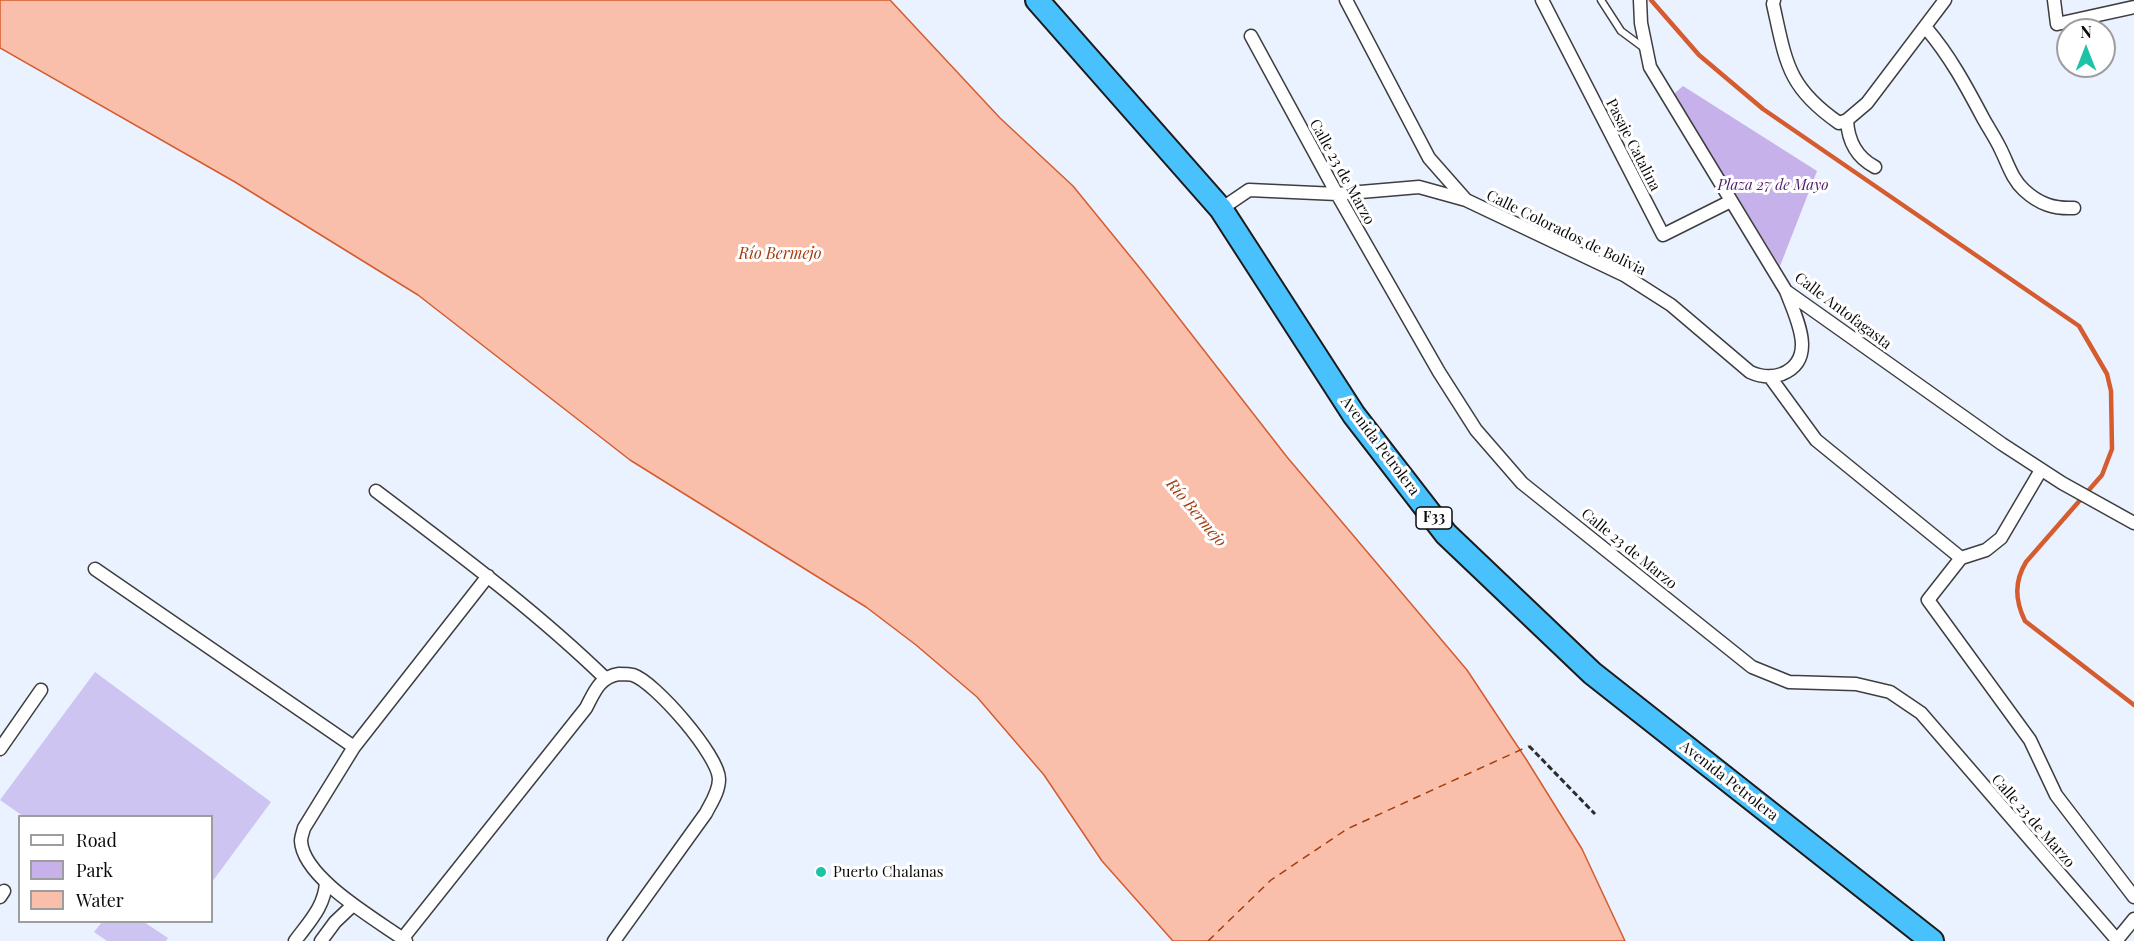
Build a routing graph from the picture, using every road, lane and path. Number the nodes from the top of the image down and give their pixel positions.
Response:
1 (1037, 0) edge
2 (1346, 0) edge
3 (1542, 0) edge
4 (1601, 0) edge
5 (1640, 0) edge
6 (1774, 0) edge
7 (1946, 0) edge
8 (2054, 0) edge
9 (2134, 7) edge
10 (1926, 28) junction
11 (1251, 36) dead end
12 (1646, 50) junction
13 (1847, 120) junction
14 (1875, 167) dead end
15 (1337, 194) junction
16 (1466, 200) junction
17 (1731, 201) junction
18 (2074, 208) dead end
19 (1221, 209) junction
20 (1786, 291) junction
21 (1770, 377) junction
22 (2042, 470) junction
23 (376, 491) dead end
24 (2134, 523) edge
25 (1961, 558) junction
26 (95, 569) dead end
27 (488, 576) junction
28 (606, 679) junction
29 (41, 690) dead end
30 (1529, 746) dead end
31 (354, 747) junction
32 (0, 748) edge
33 (1595, 814) dead end
34 (326, 882) junction
35 (2134, 897) edge
36 (353, 905) junction
37 (2134, 919) edge
38 (405, 940) edge
39 (2116, 940) edge
40 (296, 941) edge
41 (321, 941) edge
42 (614, 941) edge
43 (1932, 941) edge

1 - 19 highway, Avenida Petrolera / F33
2 - 16 street
3 - 17 street, Pasaje Catalina
4 - 12 lane
5 - 12 street, Calle Antofagasta
6 - 13 street
7 - 10 street
8 - 9 street
10 - 13 street
10 - 18 street
11 - 15 street, Calle 23 de Marzo
12 - 17 street, Calle Antofagasta
13 - 14 street
15 - 16 street, Calle Colorados de Bolivia
15 - 19 street, Calle Colorados de Bolivia
15 - 39 street, Calle 23 de Marzo
16 - 21 street, Calle Colorados de Bolivia
17 - 20 street, Calle Antofagasta
19 - 43 highway, Avenida Petrolera / F33
20 - 21 street
20 - 22 street, Calle Antofagasta
21 - 25 street
22 - 24 street, Calle Antofagasta
22 - 25 street
23 - 27 street
25 - 35 street
26 - 31 street
27 - 28 street
27 - 31 street
28 - 38 street
28 - 42 street
29 - 32 street
30 - 33 path
31 - 34 street
34 - 36 street
34 - 40 street
36 - 38 street
36 - 41 street
37 - 39 street

